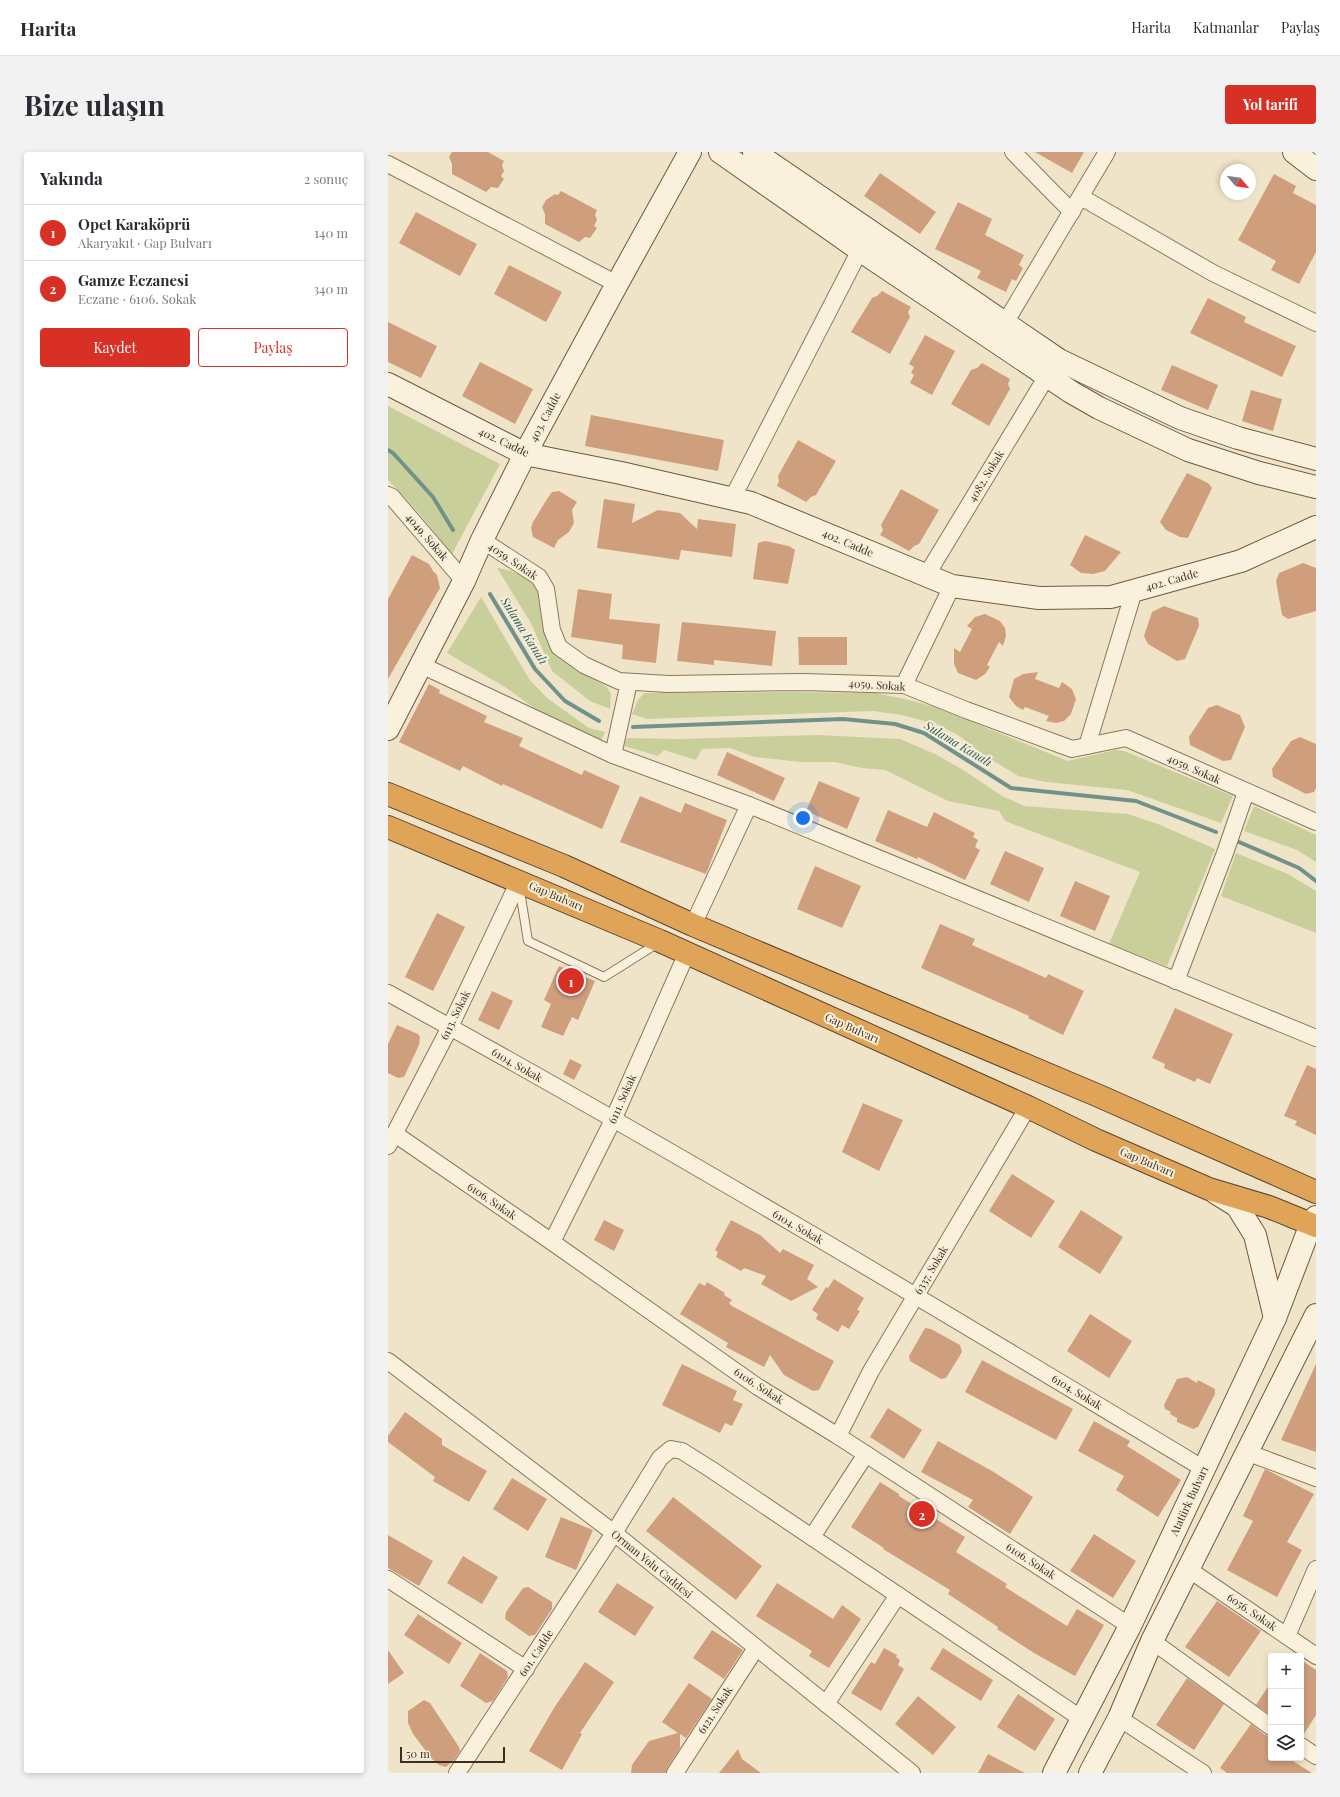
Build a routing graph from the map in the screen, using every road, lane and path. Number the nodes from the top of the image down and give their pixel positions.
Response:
1 (690, 152) edge
2 (720, 152) edge
3 (754, 152) edge
4 (1013, 152) edge
5 (1107, 152) edge
6 (1294, 152) edge
7 (388, 164) edge
8 (1316, 169) edge
9 (1081, 197) junction
10 (1072, 212) junction
11 (860, 250) junction
12 (616, 284) junction
13 (1316, 323) edge
14 (1005, 324) junction
15 (1047, 376) junction
16 (388, 384) edge
17 (525, 454) junction
18 (1316, 458) edge
19 (1316, 487) edge
20 (388, 495) edge
21 (732, 499) junction
22 (1316, 527) edge
23 (482, 540) junction
24 (926, 576) junction
25 (464, 581) junction
26 (952, 586) junction
27 (1134, 591) junction
28 (421, 665) junction
29 (629, 682) junction
30 (904, 685) junction
31 (388, 729) edge
32 (1087, 746) junction
33 (613, 755) junction
34 (1246, 792) junction
35 (388, 794) edge
36 (749, 805) junction
37 (1316, 822) edge
38 (388, 827) edge
39 (519, 881) junction
40 (693, 925) junction
41 (660, 941) junction
42 (687, 953) junction
43 (1176, 981) junction
44 (388, 993) edge
45 (450, 1027) junction
46 (1316, 1038) edge
47 (1028, 1107) junction
48 (613, 1120) junction
49 (392, 1140) edge
50 (1209, 1189) junction
51 (1316, 1192) edge
52 (1314, 1222) edge
53 (552, 1242) junction
54 (916, 1295) junction
55 (1276, 1318) junction
56 (1314, 1320) edge
57 (388, 1361) edge
58 (838, 1436) junction
59 (1246, 1452) junction
60 (866, 1454) junction
61 (1204, 1469) junction
62 (1316, 1478) edge
63 (614, 1533) junction
64 (812, 1537) junction
65 (1188, 1569) junction
66 (1316, 1569) edge
67 (388, 1579) edge
68 (898, 1595) junction
69 (1130, 1626) junction
70 (1286, 1636) junction
71 (1152, 1641) junction
72 (756, 1648) junction
73 (1316, 1656) edge
74 (526, 1669) junction
75 (826, 1704) junction
76 (1119, 1718) junction
77 (1082, 1719) junction
78 (1268, 1725) edge
79 (1304, 1748) edge
80 (1316, 1756) edge
81 (457, 1773) edge
82 (675, 1773) edge
83 (912, 1773) edge
84 (1054, 1773) edge
85 (1090, 1773) edge
86 (1203, 1773) edge

1 - 12 main road, 403. Cadde
2 - 11 main road
3 - 14 main road
4 - 10 street
5 - 9 street
6 - 8 main road
7 - 12 street
9 - 10 street
9 - 13 street
10 - 14 street
11 - 15 main road
11 - 21 street
12 - 17 main road, 403. Cadde
14 - 18 main road
15 - 19 main road
15 - 24 street, 4082. Sokak
16 - 17 main road, 402. Cadde
17 - 21 main road, 402. Cadde
17 - 23 main road, 403. Cadde
20 - 25 street, 4049. Sokak
21 - 24 main road, 402. Cadde
22 - 27 main road, 402. Cadde
23 - 25 main road, 403. Cadde
23 - 29 street, 4059. Sokak
24 - 26 main road, 402. Cadde
25 - 28 main road, 403. Cadde
26 - 27 main road, 402. Cadde
26 - 30 street
27 - 32 street
28 - 31 main road, 403. Cadde
28 - 33 street
29 - 30 street, 4059. Sokak
29 - 33 street
30 - 32 street, 4059. Sokak
32 - 34 street, 4059. Sokak
33 - 36 street
34 - 37 street, 4059. Sokak
34 - 43 street
35 - 40 highway
36 - 40 street
36 - 43 street
38 - 39 highway, Gap Bulvarı
39 - 41 highway, Gap Bulvarı
39 - 41 lane
39 - 45 street, 6113. Sokak
40 - 51 highway
41 - 42 highway, Gap Bulvarı
42 - 47 highway, Gap Bulvarı
42 - 48 street, 6111. Sokak
43 - 46 street
44 - 45 street, 6104. Sokak
45 - 48 street, 6104. Sokak
45 - 49 street, 6113. Sokak
47 - 50 highway, Gap Bulvarı
47 - 54 street, 6337. Sokak
48 - 53 street, 6111. Sokak
48 - 54 street, 6104. Sokak
49 - 53 street, 6106. Sokak
50 - 52 highway, Gap Bulvarı
50 - 55 main road
52 - 55 main road, Atatürk Bulvarı
53 - 58 street, 6106. Sokak
54 - 58 street, 6337. Sokak
54 - 61 street, 6104. Sokak
55 - 61 main road, Atatürk Bulvarı
56 - 59 main road
57 - 63 street, Orman Yolu Caddesi
58 - 60 street, 6106. Sokak
59 - 62 street
59 - 65 main road
60 - 64 street
60 - 69 street, 6106. Sokak
61 - 69 main road, Atatürk Bulvarı
63 - 64 street, 601. Cadde
63 - 72 street, Orman Yolu Caddesi
63 - 74 street, 601. Cadde
64 - 68 street, 601. Cadde
65 - 70 street, 6056. Sokak
65 - 71 main road
66 - 70 street
67 - 74 street
68 - 75 street
68 - 77 street, 601. Cadde
69 - 77 main road, Atatürk Bulvarı
70 - 73 street, 6056. Sokak
71 - 76 main road
71 - 78 street
72 - 75 street, Orman Yolu Caddesi
72 - 82 street, 6121. Sokak
74 - 81 street, 601. Cadde
75 - 83 street, Orman Yolu Caddesi
76 - 85 main road
76 - 86 street
77 - 84 main road, Atatürk Bulvarı
79 - 80 street

